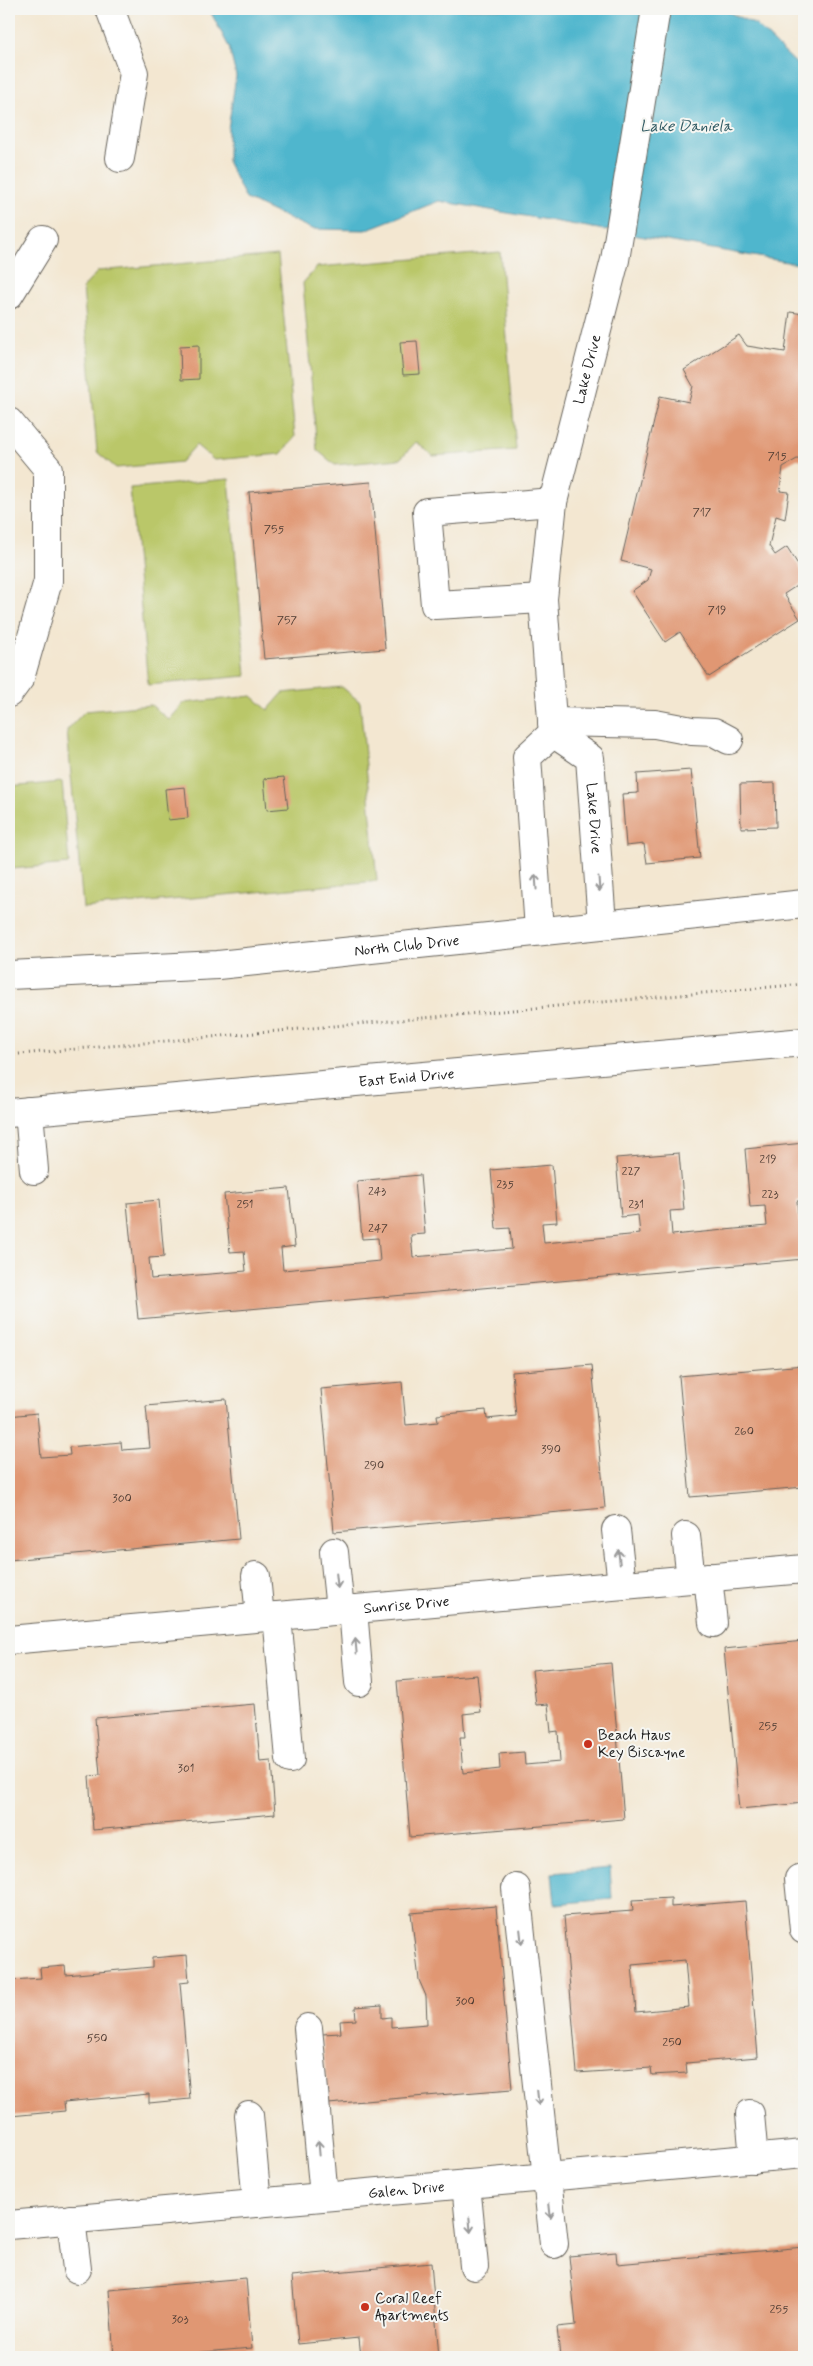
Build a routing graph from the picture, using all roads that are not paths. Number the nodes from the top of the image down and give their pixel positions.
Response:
1 (110, 9) edge
2 (656, 9) edge
3 (120, 158) dead end
4 (43, 240) dead end
5 (9, 295) edge
6 (9, 422) edge
7 (553, 502) junction
8 (543, 599) junction
9 (13, 681) edge
10 (552, 727) junction
11 (729, 740) dead end
12 (804, 904) edge
13 (602, 924) junction
14 (539, 930) junction
15 (9, 975) edge
16 (804, 1042) edge
17 (19, 1112) edge
18 (34, 1170) dead end
19 (616, 1530) dead end
20 (686, 1536) dead end
21 (334, 1552) dead end
22 (804, 1569) edge
23 (256, 1576) dead end
24 (699, 1578) junction
25 (622, 1585) junction
26 (346, 1610) junction
27 (268, 1616) junction
28 (713, 1622) dead end
29 (9, 1640) edge
30 (358, 1682) dead end
31 (290, 1758) dead end
32 (799, 1879) dead end
33 (516, 1888) dead end
34 (804, 1930) edge
35 (308, 2028) dead end
36 (750, 2114) dead end
37 (249, 2115) dead end
38 (804, 2154) edge
39 (754, 2159) junction
40 (547, 2178) junction
41 (466, 2184) junction
42 (324, 2196) junction
43 (257, 2203) junction
44 (71, 2219) junction
45 (9, 2224) edge
46 (554, 2244) dead end
47 (474, 2266) dead end
48 (76, 2269) dead end

1 - 3 street
2 - 7 street, Lake Drive
4 - 5 street
6 - 9 street
7 - 8 street, Lake Drive
7 - 8 street
8 - 10 street, Lake Drive
10 - 11 street
10 -> 13 street, Lake Drive
14 -> 10 street
12 - 13 street, North Club Drive
13 - 14 street, North Club Drive
14 - 15 street, North Club Drive
16 - 17 street, East Enid Drive
17 - 18 street
25 -> 19 street
20 - 24 street
21 -> 26 street
22 - 24 street, Sunrise Drive
23 - 27 street
24 - 25 street, Sunrise Drive
24 - 28 street
25 - 26 street, Sunrise Drive
26 - 27 street, Sunrise Drive
30 -> 26 street
27 - 29 street, Sunrise Drive
27 - 31 street
32 - 34 street
33 -> 40 street
42 -> 35 street
36 - 39 street
37 - 43 street
38 - 39 street, Galen Drive
39 - 40 street, Galen Drive
40 - 41 street, Galen Drive
40 -> 46 street
41 - 42 street, Galen Drive
41 -> 47 street
42 - 43 street, Galen Drive
43 - 44 street, Galen Drive
44 - 45 street, Galen Drive
44 - 48 street

